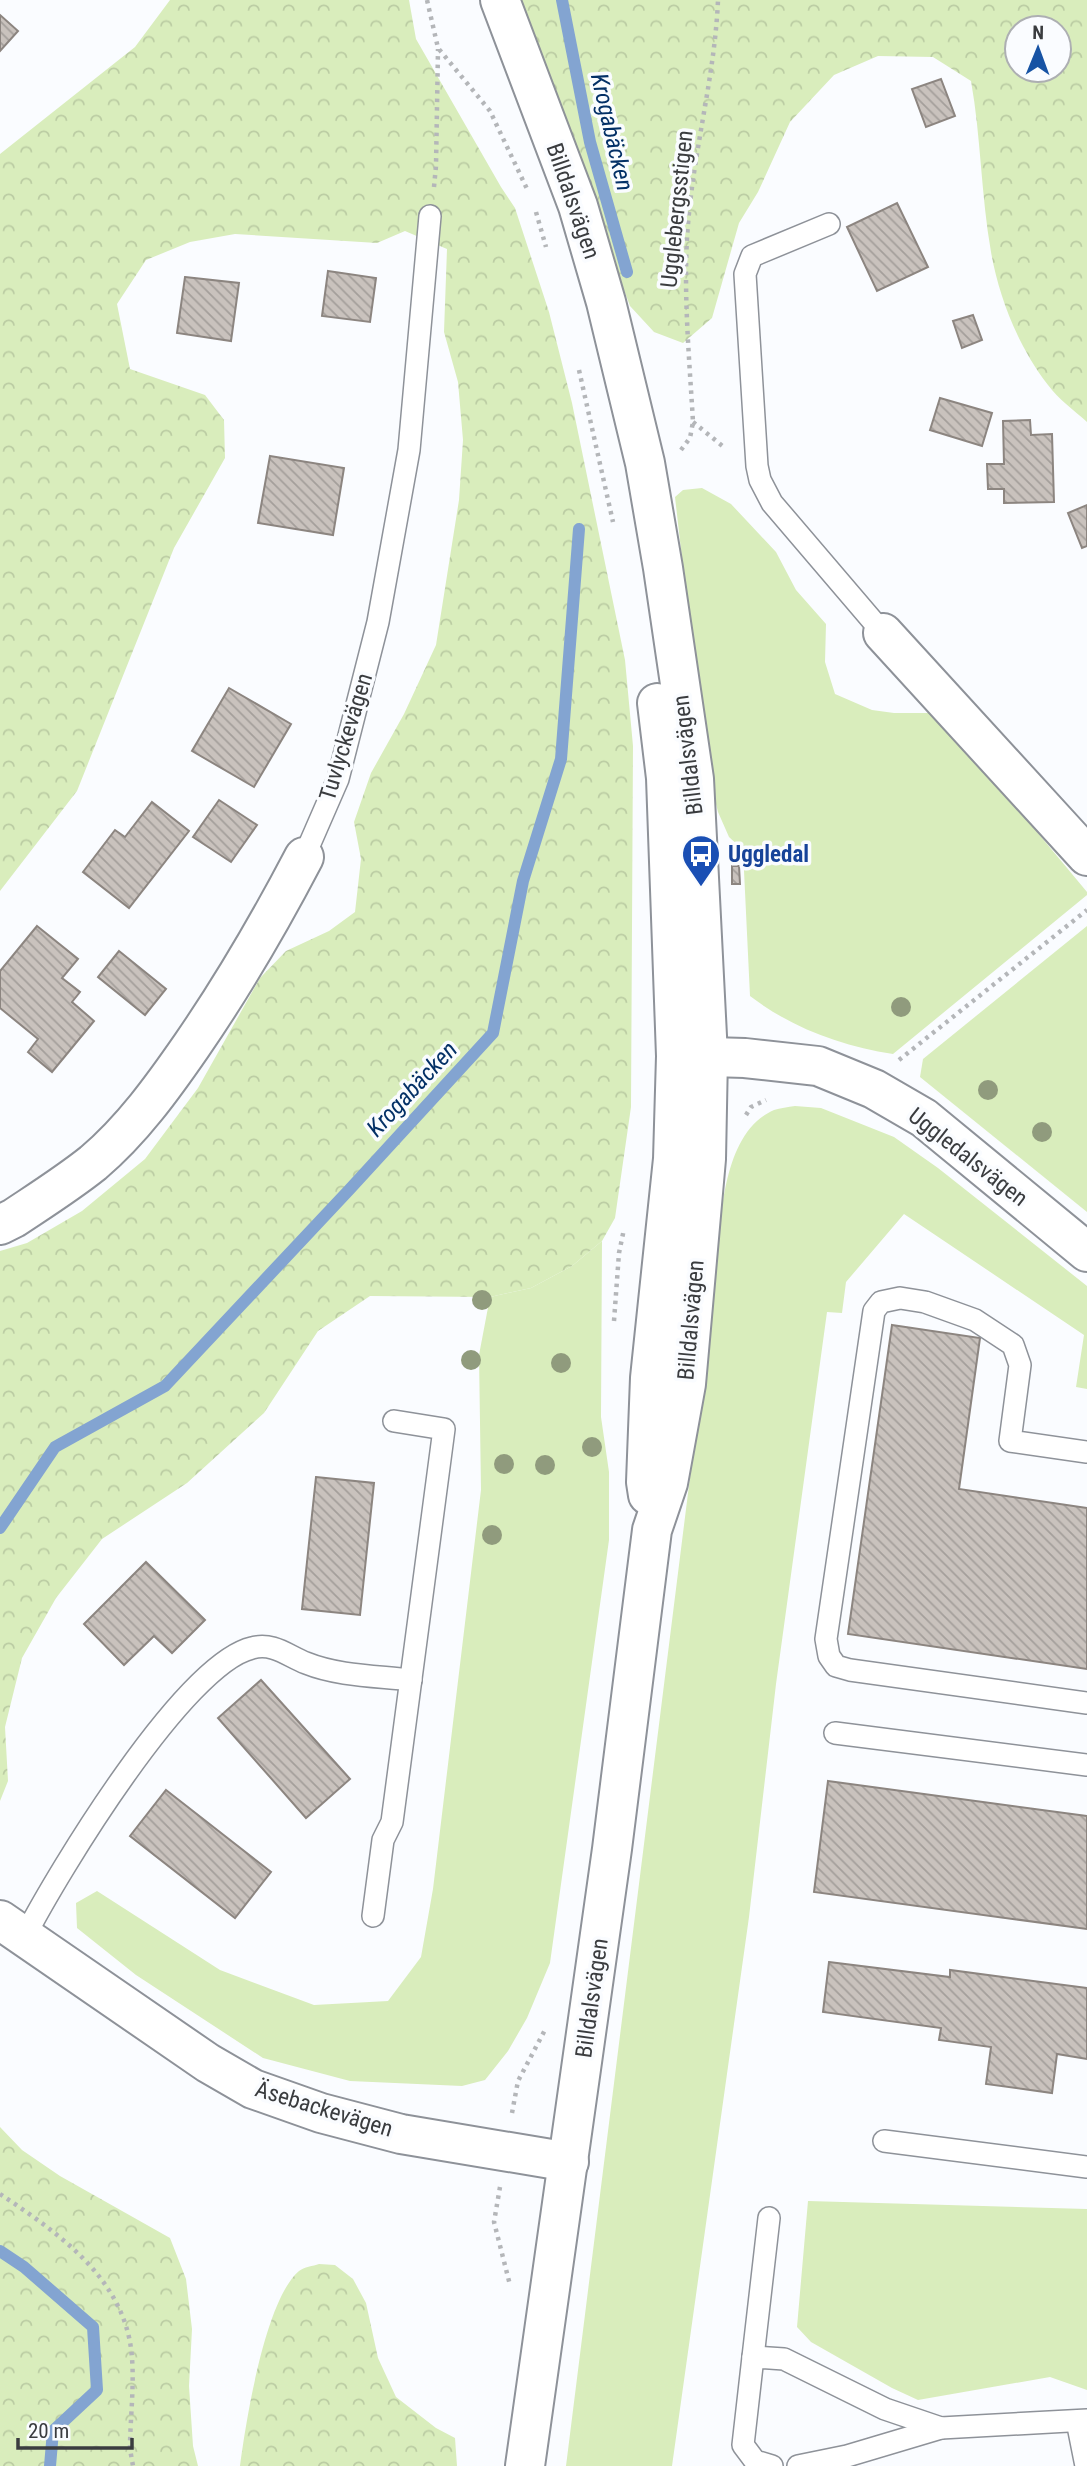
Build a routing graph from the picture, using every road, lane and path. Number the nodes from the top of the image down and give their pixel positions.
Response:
1 (426, 0) edge
2 (472, 0) edge
3 (500, 0) edge
4 (718, 0) edge
5 (438, 48) junction
6 (531, 199) dead end
7 (535, 212) dead end
8 (430, 216) joint
9 (829, 224) dead end
10 (547, 250) dead end
11 (579, 367) dead end
12 (693, 422) dead end
13 (614, 528) dead end
14 (883, 633) joint
15 (1087, 856) edge
16 (304, 857) joint
17 (692, 1056) junction
18 (0, 1225) edge
19 (624, 1228) dead end
20 (1087, 1252) edge
21 (613, 1333) dead end
22 (394, 1421) dead end
23 (1087, 1452) edge
24 (411, 1680) junction
25 (1087, 1703) edge
26 (835, 1733) dead end
27 (1087, 1765) edge
28 (373, 1916) dead end
29 (12, 1928) edge
30 (548, 2023) dead end
31 (884, 2141) dead end
32 (506, 2150) junction
33 (569, 2162) junction
34 (1087, 2166) edge
35 (0, 2194) edge
36 (769, 2218) dead end
37 (510, 2285) dead end
38 (753, 2357) junction
39 (1082, 2421) edge
40 (941, 2428) junction
41 (133, 2466) edge
42 (526, 2466) edge
43 (772, 2466) edge
44 (798, 2466) edge
45 (1086, 2466) edge

1 - 5 path
2 - 17 street, Billdalsvägen
3 - 17 street, Billdalsvägen
4 - 12 path, Ugglebergsstigen
5 - 6 path
5 - 8 path
7 - 10 path
8 - 16 lane, Tuvlyckevägen
9 - 14 lane
11 - 13 path
14 - 15 street
16 - 18 street, Tuvlyckevägen
17 - 20 street, Uggledalsvägen
17 - 33 street, Billdalsvägen
19 - 21 path
22 - 24 lane
23 - 25 lane
24 - 28 lane
24 - 29 lane
26 - 27 lane
29 - 32 street, Äsebackevägen
30 - 32 path
31 - 34 lane
32 - 33 street, Äsebackevägen
32 - 37 path
33 - 42 street, Billdalsvägen
35 - 41 path
36 - 38 lane
38 - 40 lane
38 - 43 lane
39 - 40 lane
39 - 45 lane
40 - 44 lane

